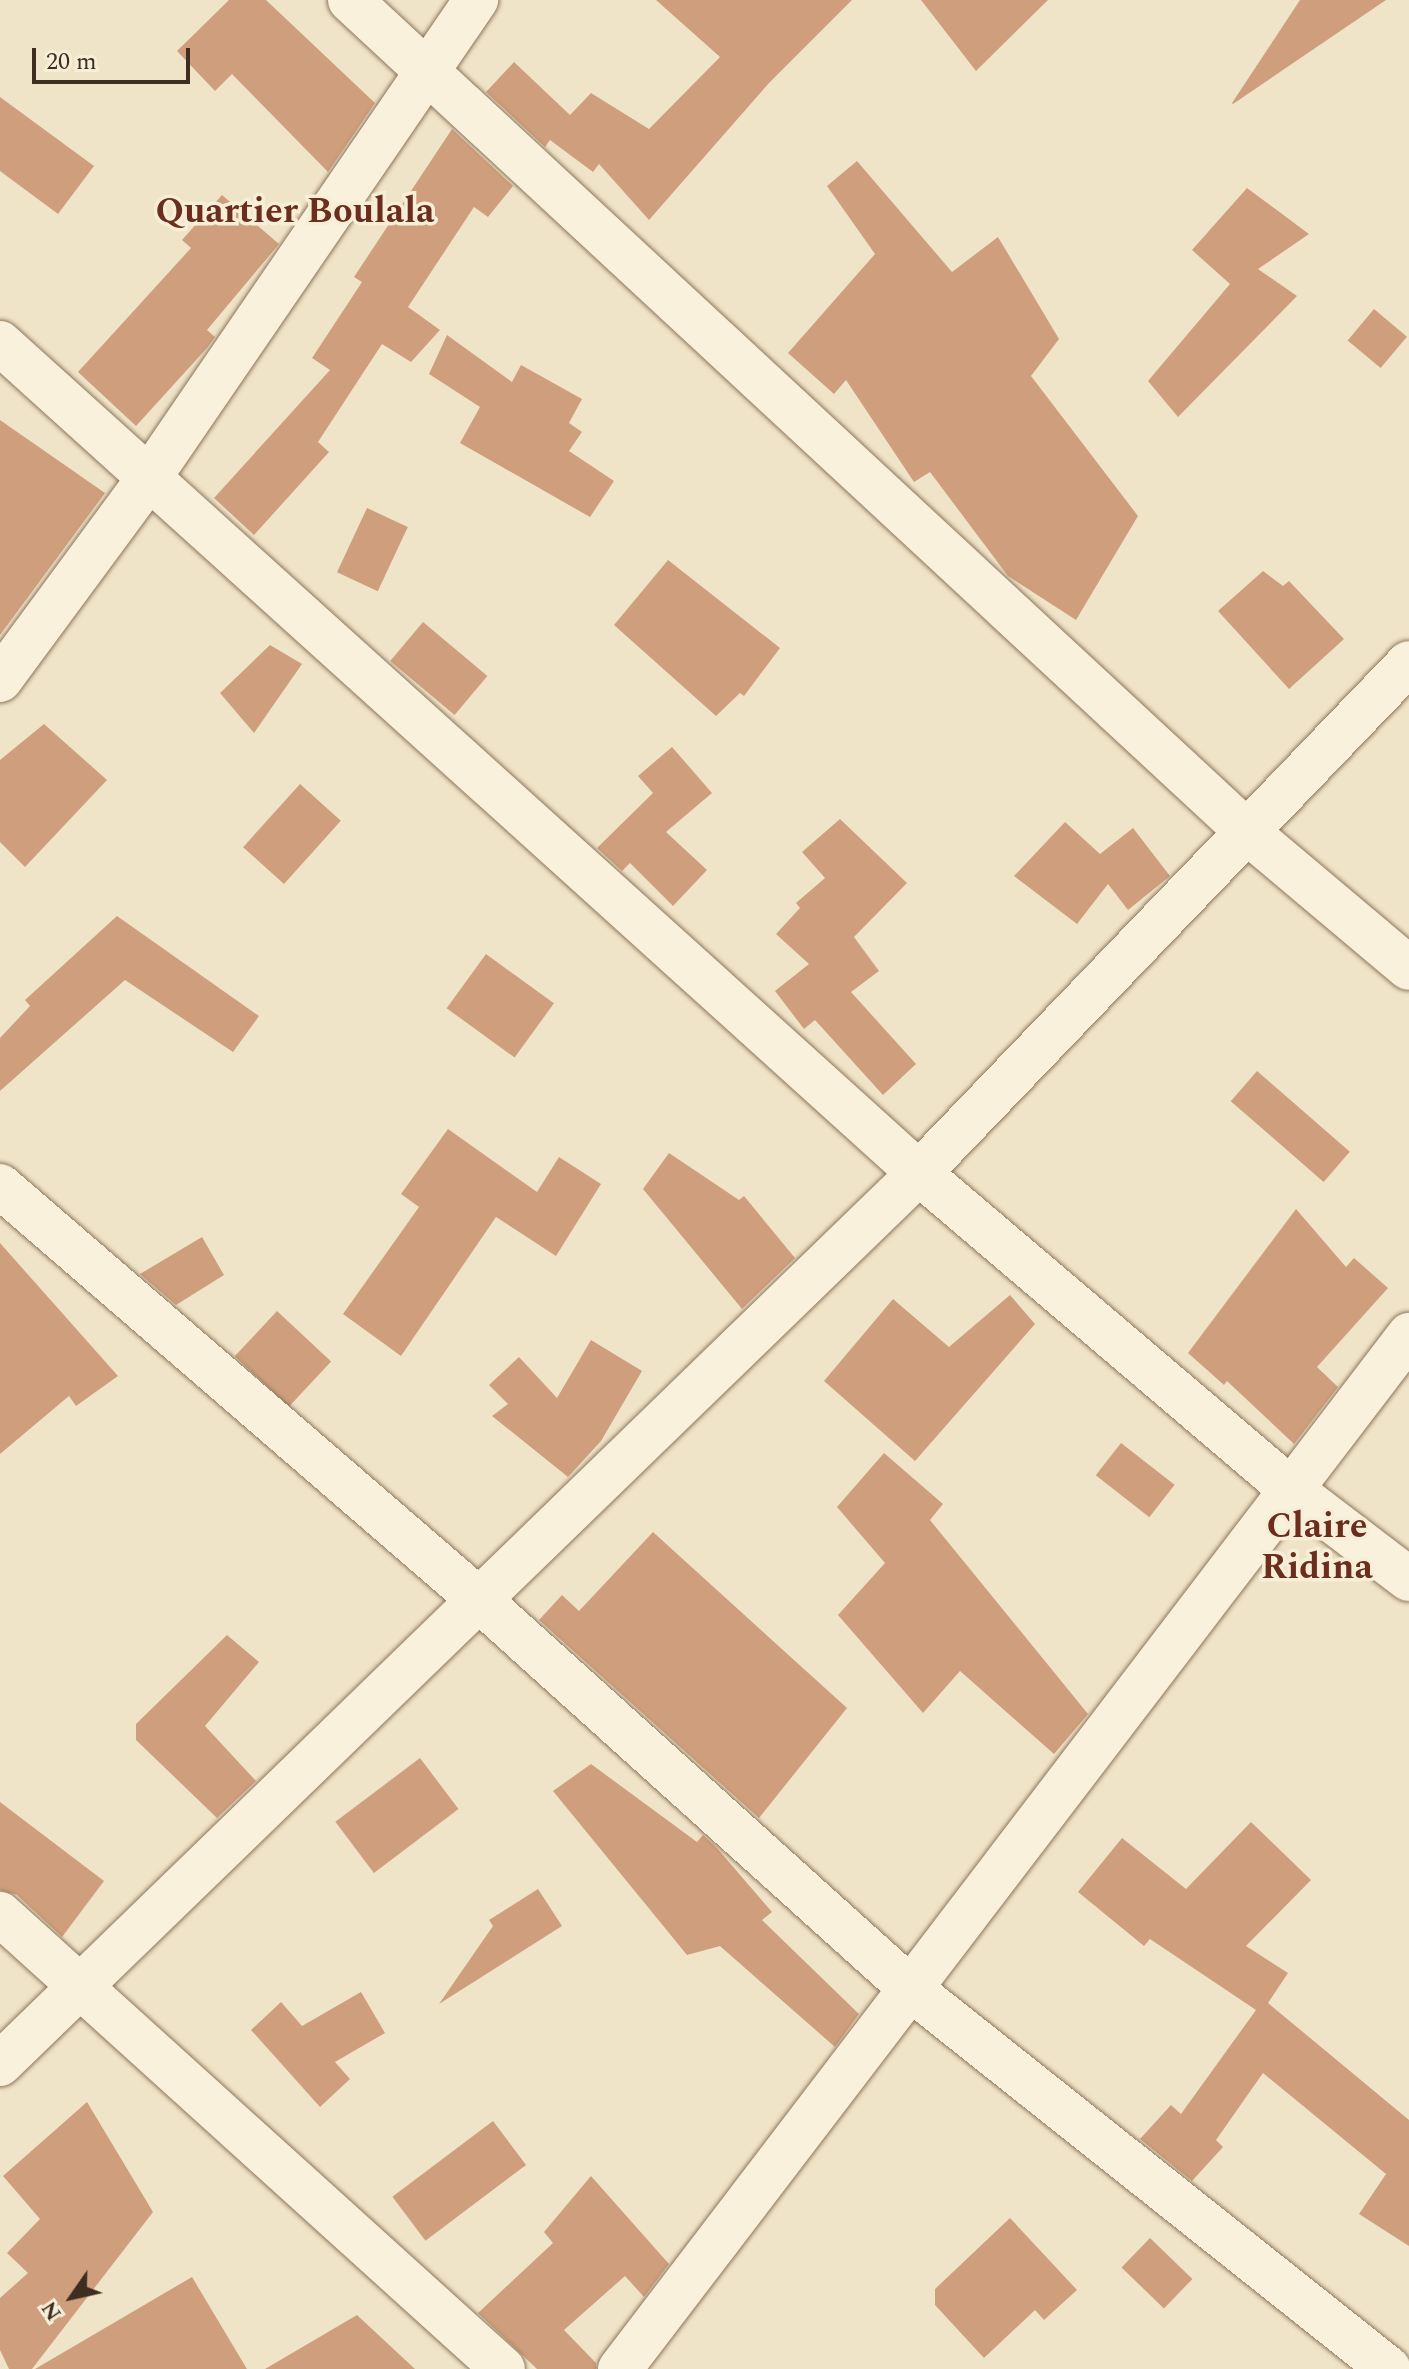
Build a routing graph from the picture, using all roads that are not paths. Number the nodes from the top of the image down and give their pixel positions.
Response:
1 (350, 0) edge
2 (476, 0) edge
3 (427, 70) junction
4 (0, 343) edge
5 (151, 475) junction
6 (1409, 663) edge
7 (0, 680) edge
8 (1245, 830) junction
9 (1409, 968) edge
10 (919, 1173) junction
11 (0, 1186) edge
12 (1409, 1335) edge
13 (1292, 1490) junction
14 (1409, 1579) edge
15 (477, 1598) junction
16 (0, 1914) edge
17 (80, 1983) junction
18 (912, 1990) junction
19 (0, 2064) edge
20 (503, 2369) edge
21 (620, 2369) edge
22 (1389, 2369) edge

1 - 3 street
2 - 3 street
3 - 5 street
3 - 8 street
4 - 5 street
5 - 7 street
5 - 10 street
6 - 8 street
8 - 9 street
8 - 10 street
10 - 13 street
10 - 15 street
11 - 15 street
12 - 13 street
13 - 14 street
13 - 18 street
15 - 17 street
15 - 18 street
16 - 17 street
17 - 19 street
17 - 20 street
18 - 21 street
18 - 22 street

